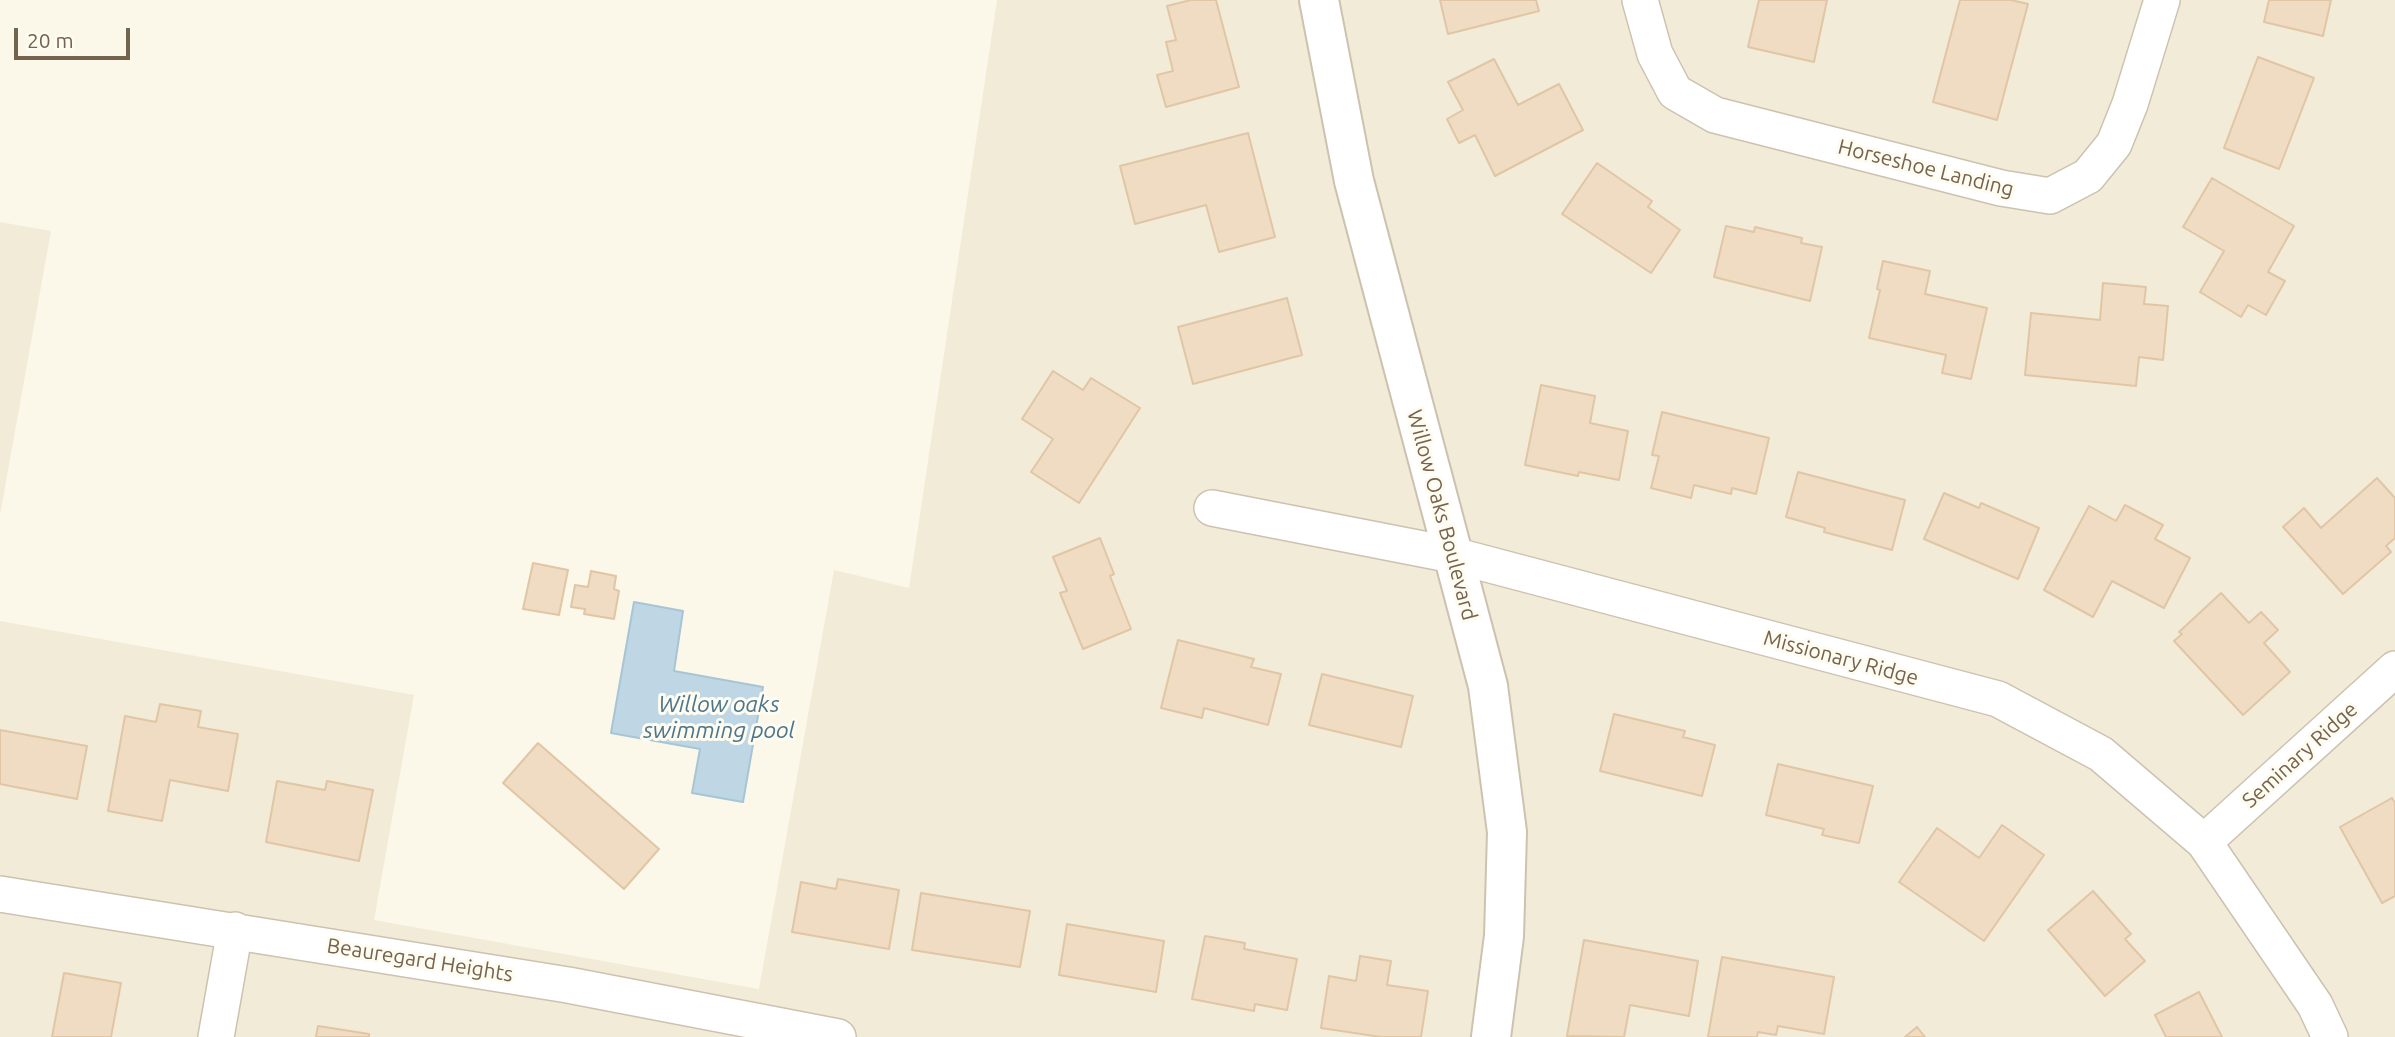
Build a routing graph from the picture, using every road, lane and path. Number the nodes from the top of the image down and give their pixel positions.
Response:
1 (1319, 0) edge
2 (1640, 0) edge
3 (2162, 0) edge
4 (1212, 508) dead end
5 (1453, 555) junction
6 (2395, 669) edge
7 (2204, 842) junction
8 (0, 894) edge
9 (235, 930) junction
10 (781, 1032) edge
11 (216, 1037) edge
12 (838, 1037) edge
13 (1490, 1037) edge
14 (2330, 1037) edge

1 - 5 street, Willow Oaks Boulevard
2 - 3 street, Horseshoe Landing
4 - 5 street, Missionary Ridge
5 - 7 street, Missionary Ridge
5 - 13 street, Willow Oaks Boulevard
6 - 7 street, Seminary Ridge
7 - 14 street, Missionary Ridge
8 - 9 street, Beauregard Heights
9 - 10 street, Beauregard Heights
9 - 11 street
10 - 12 street, Beauregard Heights

